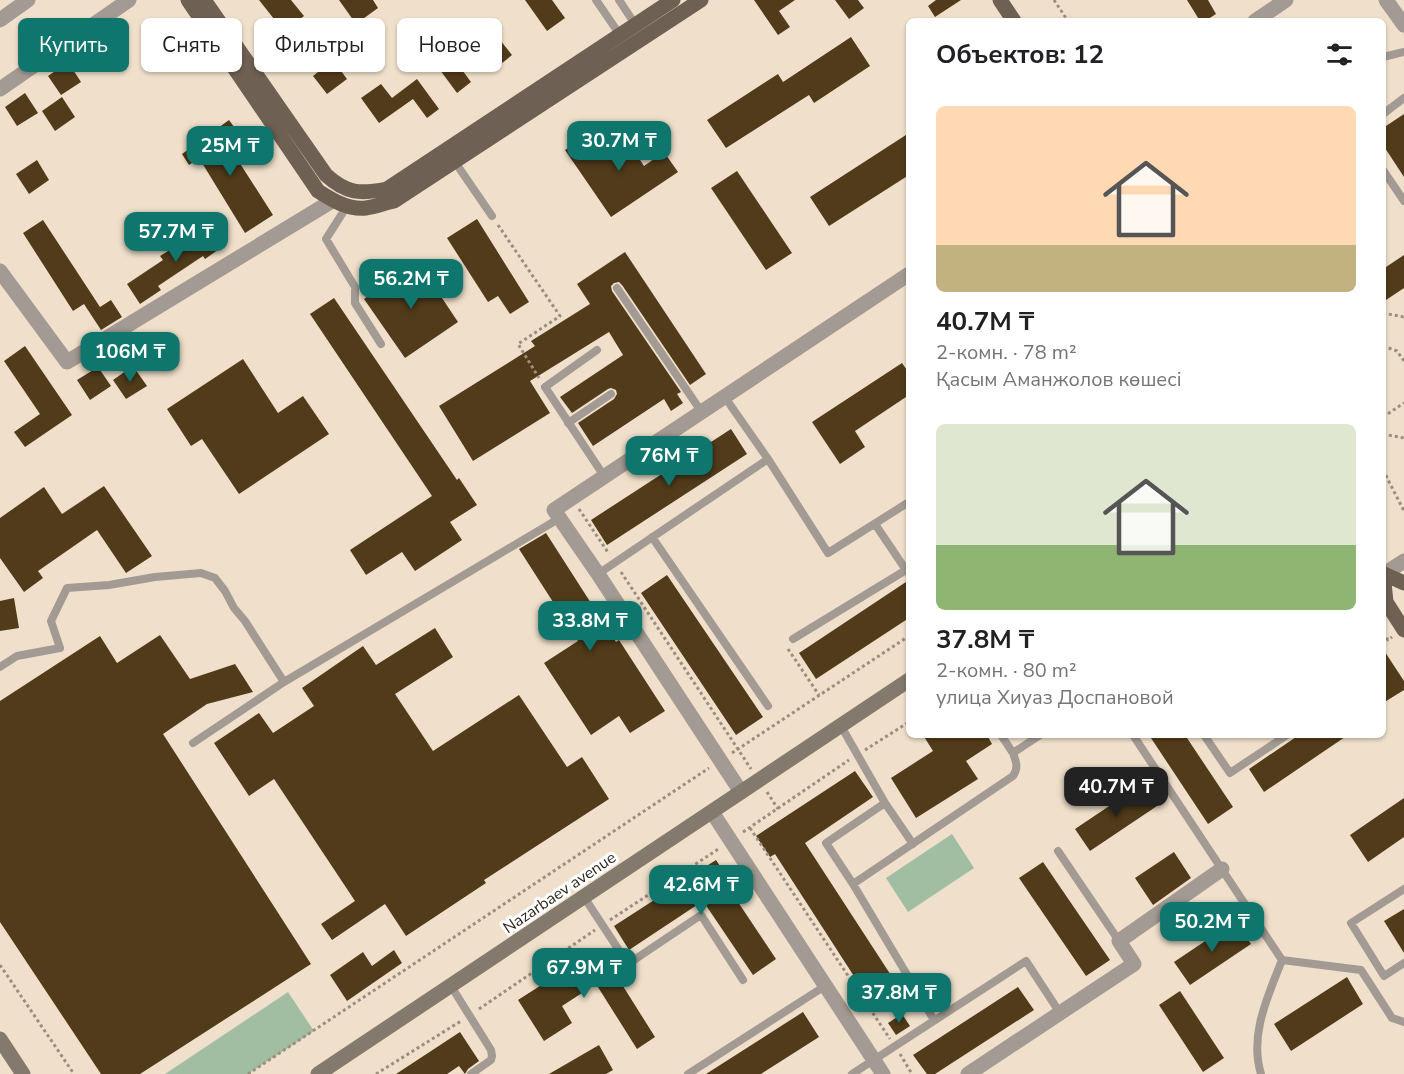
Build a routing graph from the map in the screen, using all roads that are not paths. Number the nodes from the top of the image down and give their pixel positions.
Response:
1 (28, 0) edge
2 (129, 0) edge
3 (188, 0) edge
4 (204, 0) edge
5 (596, 0) edge
6 (619, 0) edge
7 (673, 0) edge
8 (701, 0) edge
9 (1000, 0) edge
10 (1286, 0) edge
11 (1386, 0) edge
12 (1012, 18) edge
13 (1259, 18) edge
14 (0, 20) edge
15 (635, 24) junction
16 (1404, 25) edge
17 (620, 35) junction
18 (1404, 52) edge
19 (1386, 56) edge
20 (0, 89) edge
21 (1404, 98) edge
22 (1386, 112) edge
23 (455, 162) junction
24 (1386, 175) edge
25 (332, 201) junction
26 (1404, 201) edge
27 (348, 206) junction
28 (492, 216) road end
29 (1, 274) edge
30 (906, 275) edge
31 (616, 288) dead end
32 (381, 344) dead end
33 (597, 350) dead end
34 (611, 394) dead end
35 (723, 396) junction
36 (701, 411) junction
37 (568, 423) junction
38 (768, 459) junction
39 (604, 476) junction
40 (906, 504) edge
41 (560, 518) junction
42 (875, 524) junction
43 (652, 537) junction
44 (1404, 561) edge
45 (1386, 572) edge
46 (598, 574) junction
47 (1386, 575) edge
48 (1404, 584) edge
49 (1386, 602) edge
50 (1404, 630) edge
51 (793, 639) road end
52 (0, 667) edge
53 (284, 682) junction
54 (906, 682) edge
55 (768, 706) dead end
56 (841, 726) junction
57 (1003, 738) edge
58 (1036, 738) edge
59 (1135, 738) edge
60 (1206, 738) edge
61 (1282, 738) edge
62 (194, 743) dead end
63 (1013, 753) junction
64 (741, 792) junction
65 (885, 803) junction
66 (712, 812) junction
67 (913, 844) junction
68 (1058, 851) dead end
69 (1222, 869) junction
70 (853, 884) junction
71 (1404, 890) edge
72 (584, 897) junction
73 (1119, 941) junction
74 (1282, 960) junction
75 (1404, 963) edge
76 (743, 980) dead end
77 (451, 986) junction
78 (825, 986) junction
79 (1060, 1013) junction
80 (934, 1020) junction
81 (1404, 1022) edge
82 (0, 1039) edge
83 (874, 1060) junction
84 (335, 1070) edge
85 (23, 1074) edge
86 (318, 1074) edge
87 (471, 1074) edge
88 (688, 1074) edge
89 (852, 1074) edge
90 (883, 1074) edge
91 (968, 1074) edge
92 (1261, 1074) edge

1 - 14 street
2 - 20 street
3 - 25 main road
4 - 17 main road
5 - 17 lane
6 - 15 lane
7 - 15 main road
8 - 23 main road
9 - 12 main road
10 - 13 street
11 - 16 street
15 - 17 main road
18 - 19 lane
21 - 22 lane
23 - 27 main road
23 - 28 lane
24 - 26 lane
25 - 27 main road
25 - 29 street
27 - 32 lane
30 - 35 street
31 - 36 lane
33 - 37 lane
34 - 37 lane
35 - 36 street
35 - 38 lane
36 - 39 street
37 - 39 lane
38 - 42 lane
38 - 43 lane
39 - 41 street
40 - 42 lane
41 - 46 street
41 - 53 lane
42 - 51 lane
43 - 46 lane
43 - 55 lane
44 - 45 street
46 - 64 street
47 - 48 main road
49 - 50 main road
52 - 53 lane
53 - 62 lane
54 - 56 main road, Nazarbaev avenue
56 - 64 main road, Nazarbaev avenue
56 - 65 lane
57 - 63 lane
58 - 63 lane
59 - 69 lane
60 - 61 lane
63 - 67 lane
64 - 66 main road, Nazarbaev avenue
65 - 67 lane
65 - 70 lane
66 - 72 main road, Nazarbaev avenue
66 - 78 street
67 - 70 lane
68 - 73 lane
69 - 73 street
69 - 74 lane
70 - 80 lane
71 - 75 lane
72 - 76 lane
72 - 77 main road, Nazarbaev avenue
73 - 79 street
74 - 81 lane
74 - 92 lane
77 - 84 main road, Nazarbaev avenue
77 - 87 lane
78 - 83 street
78 - 88 lane
79 - 80 lane
79 - 91 street
80 - 83 lane
82 - 85 main road
83 - 89 lane
83 - 90 street
84 - 86 main road, Nazarbaev avenue

